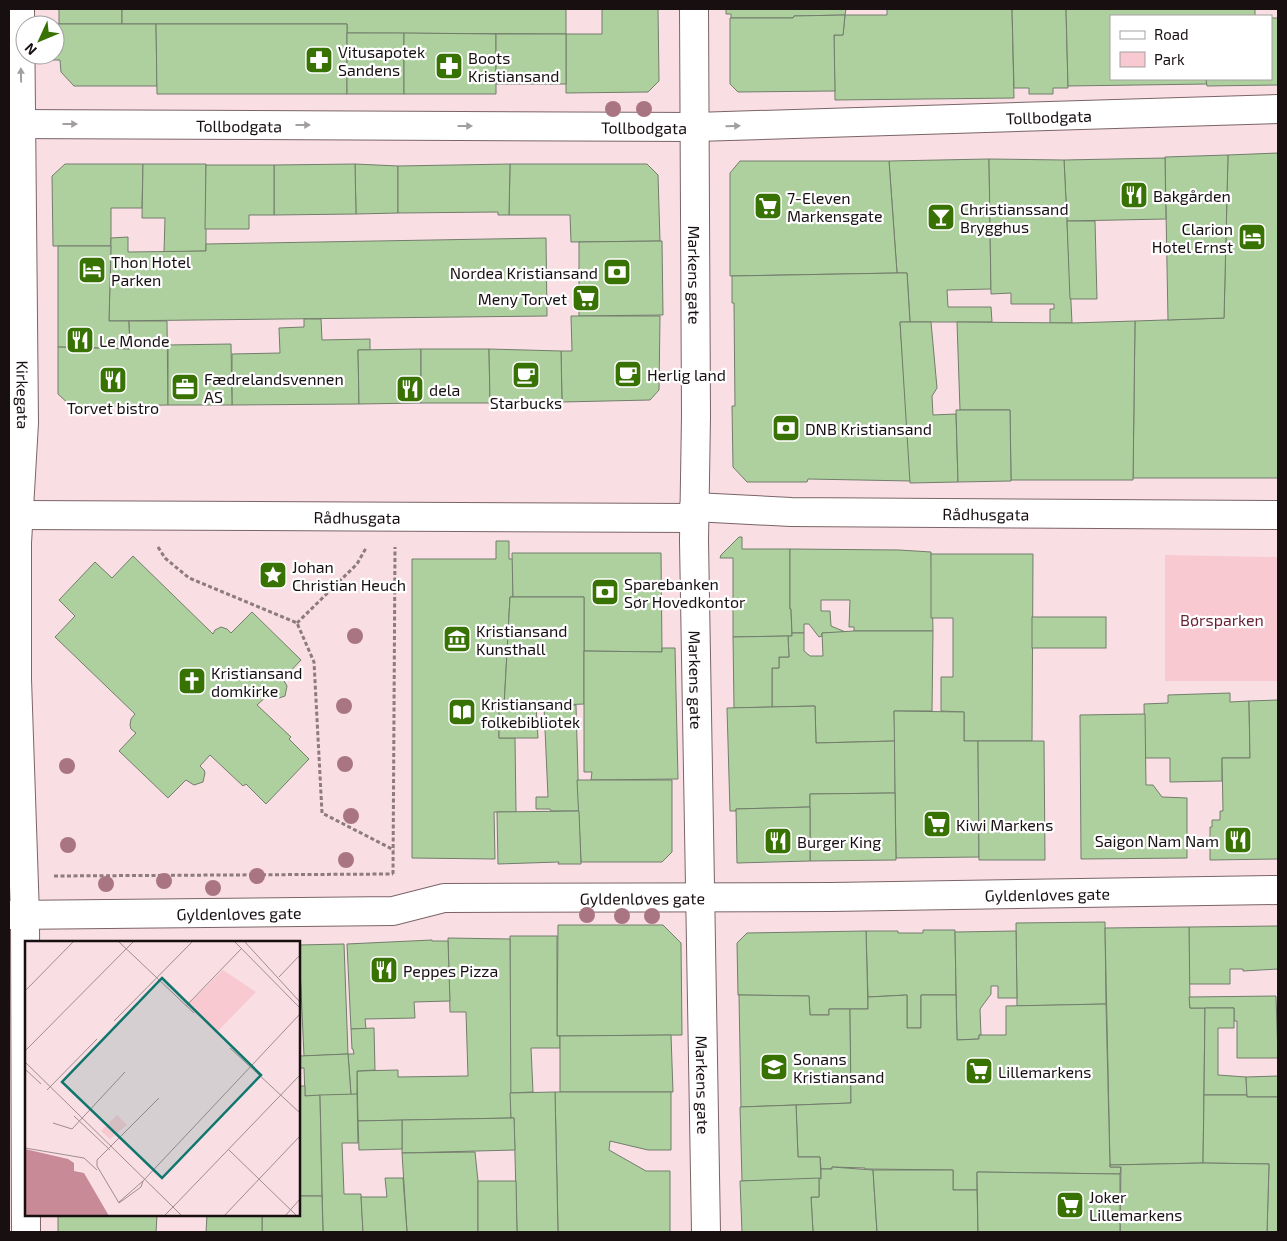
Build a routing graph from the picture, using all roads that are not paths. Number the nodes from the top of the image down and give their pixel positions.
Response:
1 (20, 9) edge
2 (694, 9) edge
3 (1278, 109) edge
4 (15, 124) edge
5 (695, 127) junction
6 (694, 513) junction
7 (19, 515) junction
8 (1278, 515) edge
9 (13, 543) edge
10 (1278, 890) edge
11 (701, 898) junction
12 (17, 915) edge
13 (25, 1197) edge
14 (26, 1216) edge
15 (26, 1232) edge
16 (706, 1232) edge

4 -> 1 street, Kirkegata
2 - 5 street, Markens gate
5 -> 3 street, Tollbodgata
4 -> 5 street, Tollbodgata
4 - 7 street, Kirkegata
5 - 6 street, Markens gate
6 - 7 street, Rådhusgata
6 - 8 street, Rådhusgata
6 - 11 street, Markens gate
7 - 9 street, Kirkegata
9 - 12 street, Kirkegata
10 - 11 street, Gyldenløves gate
11 - 12 street, Gyldenløves gate
11 - 16 street, Markens gate
12 - 13 street, Kirkegata
14 - 15 street, Kirkegata

